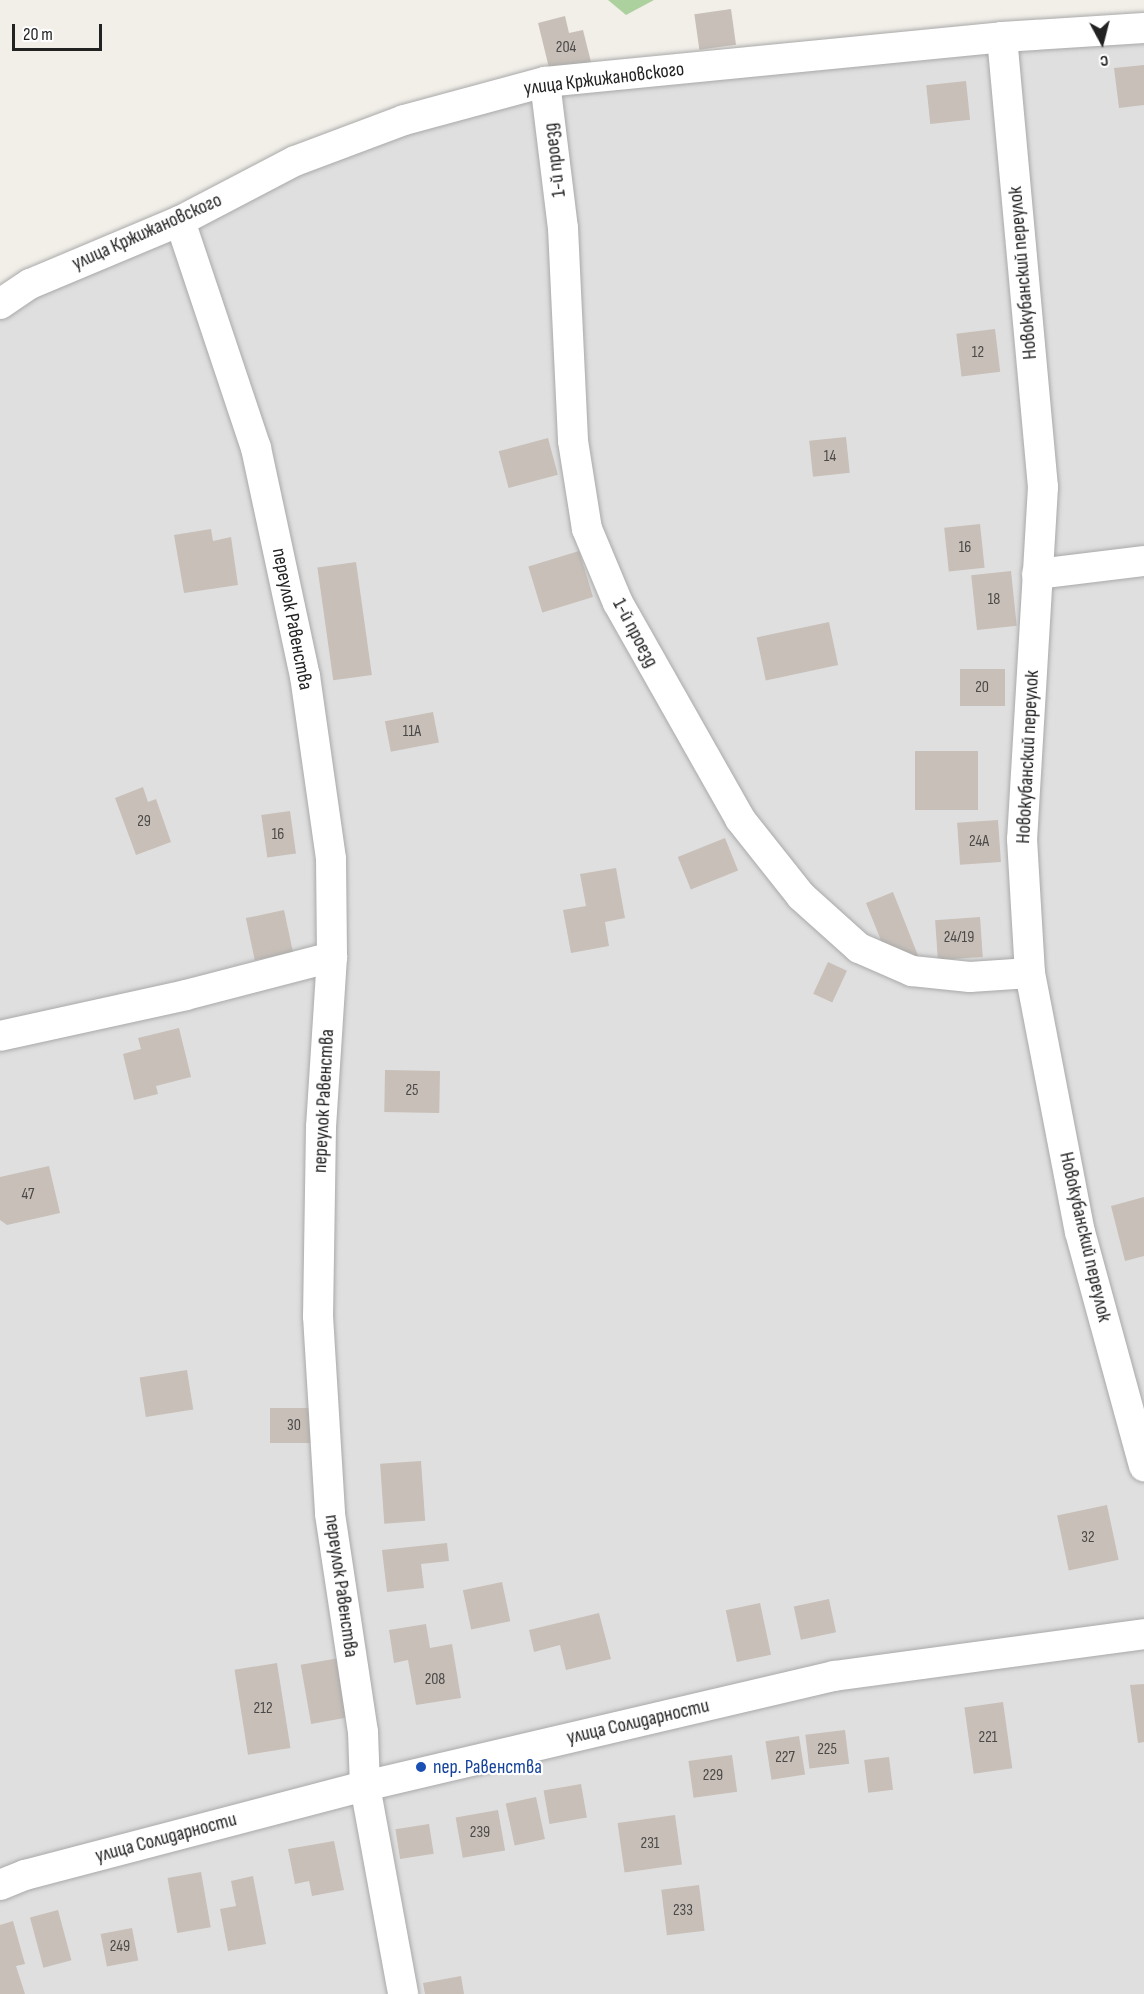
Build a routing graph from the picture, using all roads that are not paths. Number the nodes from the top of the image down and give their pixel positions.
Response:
1 (1144, 28) edge
2 (1002, 37) junction
3 (545, 82) junction
4 (180, 221) junction
5 (0, 304) edge
6 (1144, 561) edge
7 (1037, 574) junction
8 (332, 957) junction
9 (1029, 973) junction
10 (0, 1036) edge
11 (1144, 1466) edge
12 (1144, 1635) edge
13 (365, 1786) junction
14 (0, 1885) edge
15 (403, 1994) edge

1 - 2 street, улица Кржижановского
2 - 3 street, улица Кржижановского
2 - 7 street, Новокубанский переулок
3 - 4 street, улица Кржижановского
3 - 9 street, 1-й проезд
4 - 5 street, улица Кржижановского
4 - 8 street, переулок Равенства
6 - 7 street
7 - 9 street, Новокубанский переулок
8 - 10 street
8 - 13 street, переулок Равенства
9 - 11 street, Новокубанский переулок
12 - 13 street, улица Солидарности
13 - 14 street, улица Солидарности
13 - 15 street, переулок Равенства

